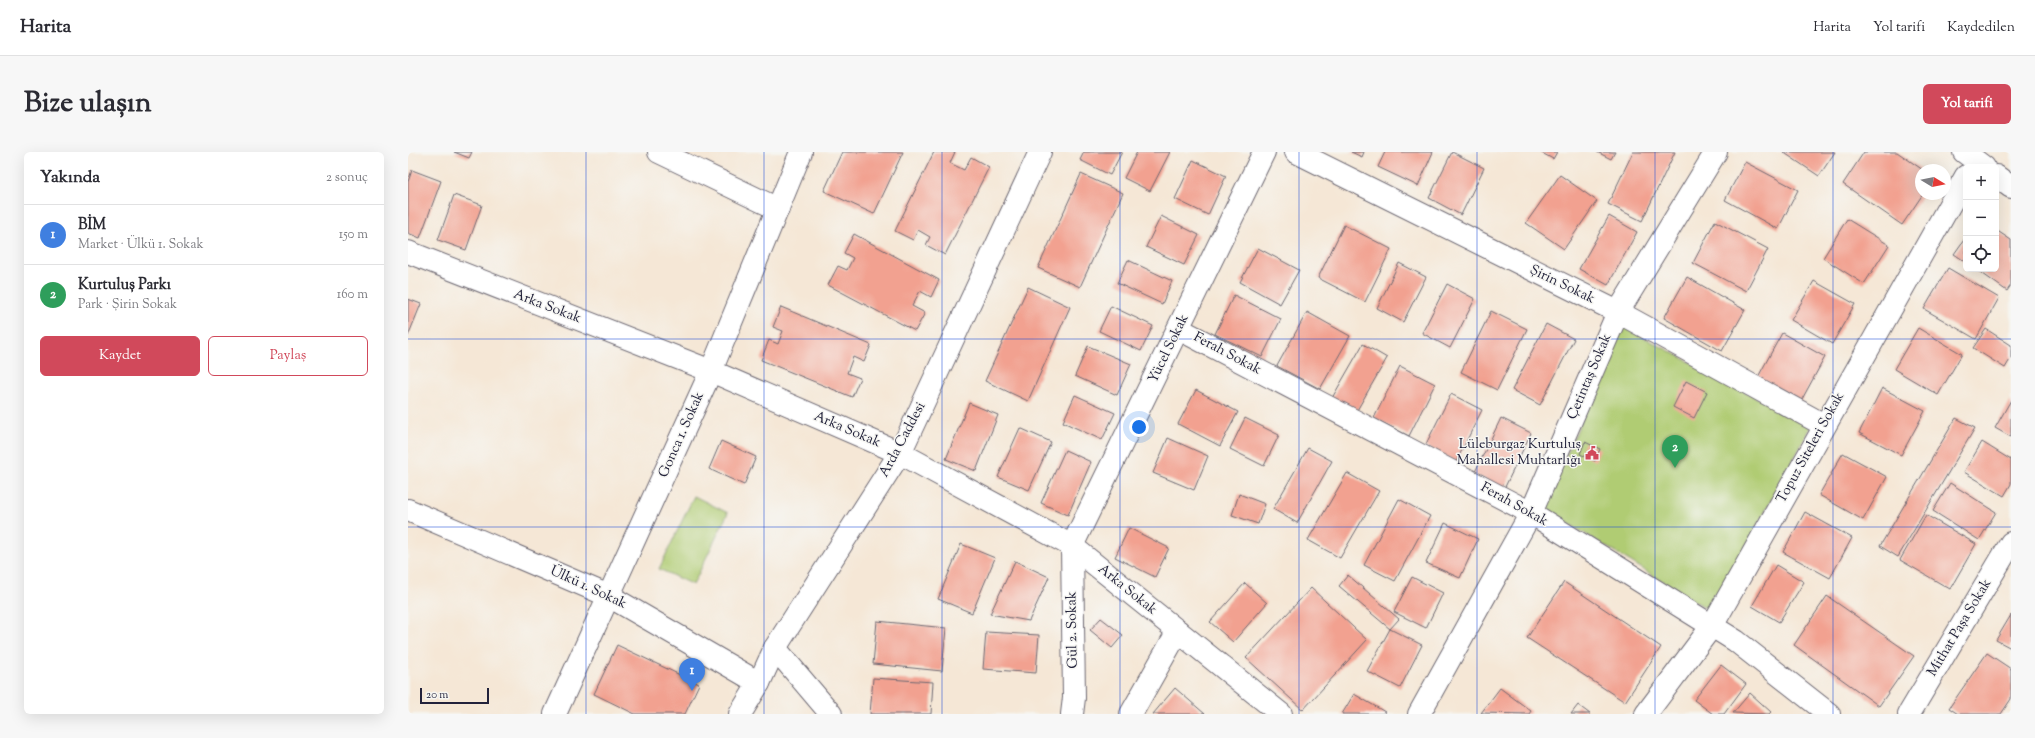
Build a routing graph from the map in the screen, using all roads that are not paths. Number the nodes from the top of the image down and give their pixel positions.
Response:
1 (659, 152) edge
2 (801, 152) edge
3 (1040, 152) edge
4 (1264, 152) edge
5 (1296, 152) edge
6 (1716, 152) edge
7 (693, 159) edge
8 (1999, 178) edge
9 (1963, 180) edge
10 (2011, 187) edge
11 (778, 209) junction
12 (408, 252) edge
13 (1618, 312) junction
14 (1179, 329) junction
15 (711, 371) junction
16 (1824, 425) junction
17 (900, 453) junction
18 (408, 510) edge
19 (1531, 513) junction
20 (2011, 543) edge
21 (1072, 546) junction
22 (609, 596) junction
23 (1712, 626) junction
24 (1178, 631) junction
25 (775, 648) junction
26 (759, 683) junction
27 (555, 714) edge
28 (740, 714) edge
29 (831, 714) edge
30 (1072, 714) edge
31 (1131, 714) edge
32 (1281, 714) edge
33 (1419, 714) edge
34 (1646, 714) edge
35 (1829, 714) edge
36 (1909, 714) edge

1 - 7 street
2 - 11 street, Gonca 1. Sokak
3 - 17 street, Arda Caddesi
4 - 14 street, Yücel Sokak
5 - 13 street, Şirin Sokak
6 - 13 street, Çetintaş Sokak
7 - 11 street
8 - 10 street
9 - 16 street, Topuz Siteleri Sokak
11 - 15 street, Gonca 1. Sokak
12 - 15 street, Arka Sokak
13 - 16 street, Şirin Sokak
13 - 19 street, Çetintaş Sokak
14 - 19 street, Ferah Sokak
14 - 21 street, Yücel Sokak
15 - 17 street, Arka Sokak
15 - 22 street, Gonca 1. Sokak
16 - 23 street, Topuz Siteleri Sokak
17 - 21 street, Arka Sokak
17 - 25 street, Arda Caddesi
18 - 22 street, Ülkü 1. Sokak
19 - 23 street, Ferah Sokak
19 - 33 street, Çetintaş Sokak
20 - 36 street, Mithat Paşa Sokak
21 - 24 street, Arka Sokak
21 - 30 street, Gül 2. Sokak
22 - 26 street, Ülkü 1. Sokak
22 - 27 street, Gonca 1. Sokak
23 - 34 street, Topuz Siteleri Sokak
23 - 35 street, Ferah Sokak
24 - 31 street
24 - 32 street, Arka Sokak
25 - 26 street, Arda Caddesi
25 - 29 street
26 - 28 street, Arda Caddesi

